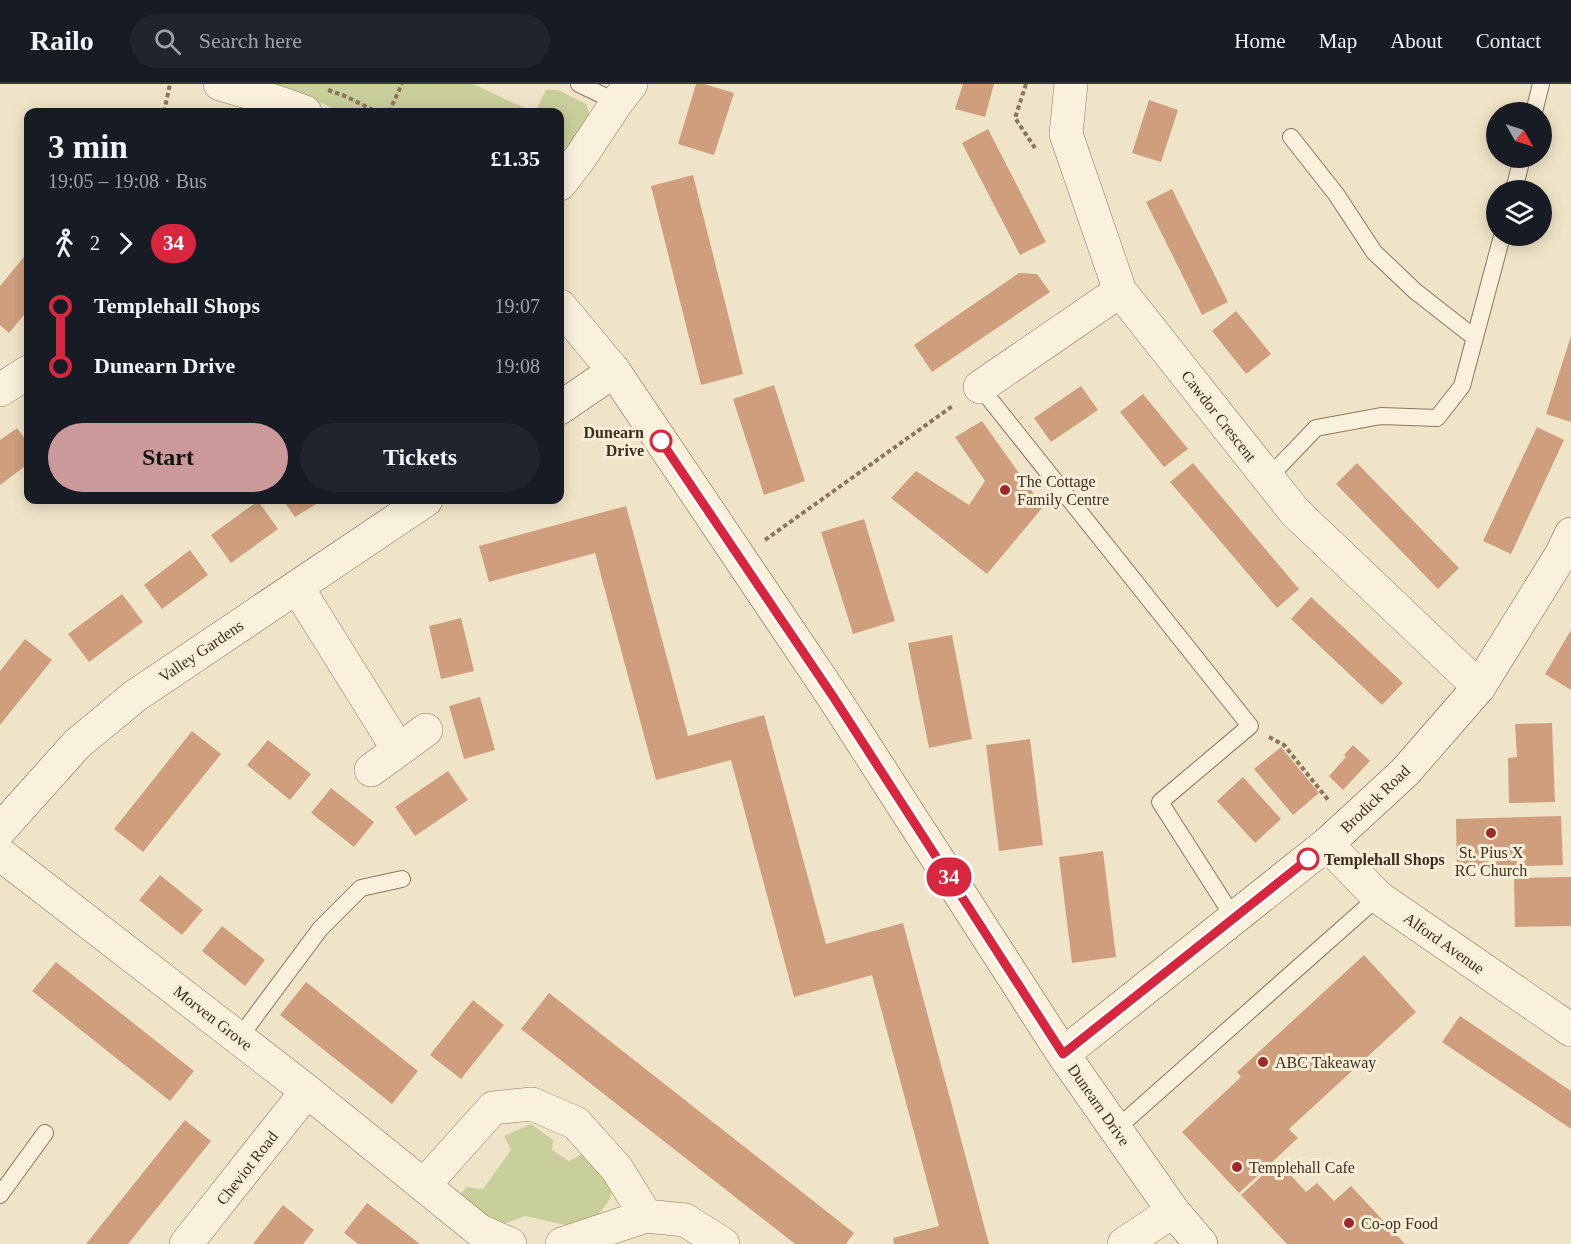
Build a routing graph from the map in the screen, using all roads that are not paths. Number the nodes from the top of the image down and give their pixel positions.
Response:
1 (220, 84) edge
2 (579, 84) edge
3 (1071, 84) edge
4 (1540, 84) edge
5 (624, 93) edge
6 (315, 100) edge
7 (1536, 102) edge
8 (1292, 137) dead end
9 (564, 179) edge
10 (1499, 246) edge
11 (1120, 291) junction
12 (564, 311) edge
13 (1475, 338) junction
14 (614, 371) junction
15 (24, 375) edge
16 (980, 387) joint
17 (0, 390) edge
18 (564, 405) edge
19 (1268, 478) junction
20 (420, 504) edge
21 (1571, 534) edge
22 (297, 587) junction
23 (1479, 687) junction
24 (426, 730) dead end
25 (398, 749) junction
26 (370, 770) dead end
27 (0, 830) edge
28 (1337, 834) junction
29 (0, 854) edge
30 (402, 879) dead end
31 (1378, 897) junction
32 (1234, 918) junction
33 (1571, 1030) edge
34 (239, 1038) junction
35 (1063, 1054) junction
36 (307, 1091) junction
37 (1116, 1129) junction
38 (45, 1133) dead end
39 (424, 1185) junction
40 (0, 1195) edge
41 (1173, 1211) junction
42 (646, 1216) junction
43 (186, 1244) edge
44 (510, 1244) edge
45 (562, 1244) edge
46 (723, 1244) edge
47 (1124, 1244) edge
48 (1201, 1244) edge

1 - 6 street
2 - 5 lane
3 - 11 street, Cawdor Crescent
4 - 7 lane
5 - 9 street
8 - 13 lane
10 - 13 lane
11 - 16 street
11 - 19 street, Cawdor Crescent
12 - 14 street, Dunearn Drive
13 - 19 lane
14 - 18 street
14 - 35 street, Dunearn Drive
15 - 17 street
16 - 32 lane
19 - 23 street, Cawdor Crescent
20 - 22 street, Valley Gardens
21 - 23 street, Brodick Road
22 - 25 street
22 - 27 street, Valley Gardens
23 - 28 street, Brodick Road
24 - 25 street
25 - 26 street
28 - 31 street, Alford Avenue
28 - 32 street, Brodick Road
29 - 34 street, Morven Grove
30 - 34 lane
31 - 33 street, Alford Avenue
31 - 37 lane
32 - 35 street, Brodick Road
34 - 36 street, Morven Grove
35 - 37 street, Dunearn Drive
36 - 39 street, Morven Grove
36 - 43 street, Cheviot Road
37 - 41 street, Dunearn Drive
38 - 40 lane
39 - 42 street
39 - 44 street, Morven Grove
41 - 47 street
41 - 48 street, Dunearn Drive
42 - 45 street
42 - 46 street

